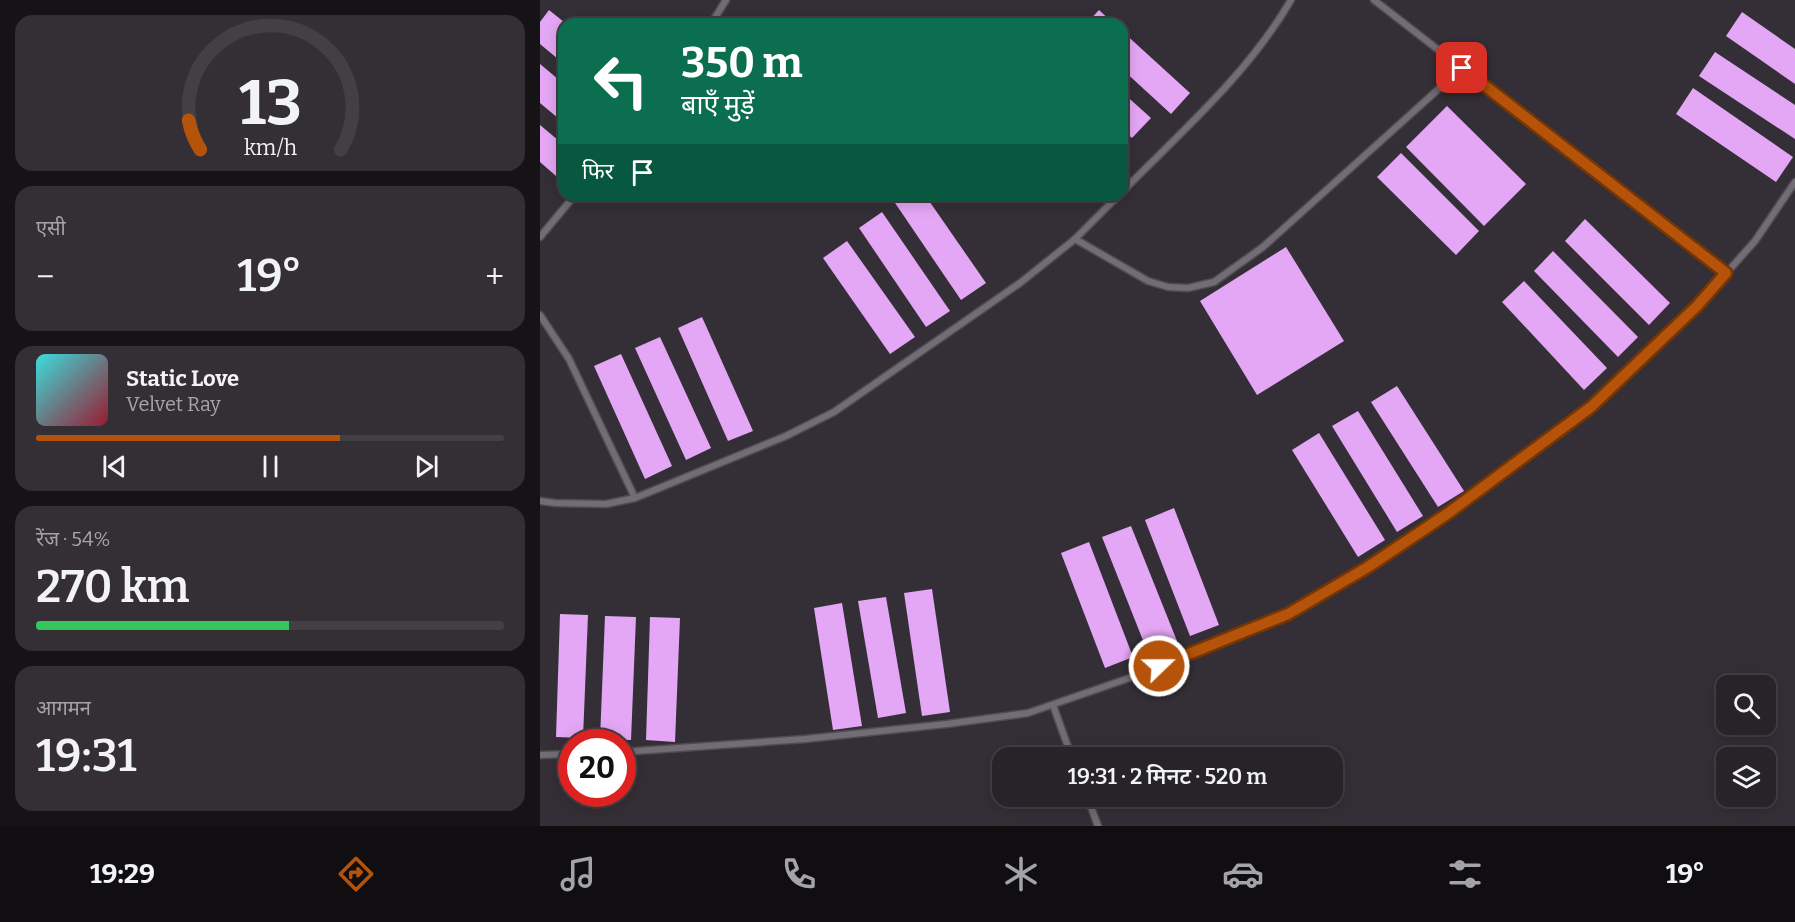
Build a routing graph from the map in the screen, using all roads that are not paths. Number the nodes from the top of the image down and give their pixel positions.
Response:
1 (726, 0) edge
2 (1291, 0) edge
3 (1374, 0) edge
4 (715, 18) edge
5 (1462, 68) junction
6 (1795, 182) edge
7 (1128, 185) edge
8 (570, 201) edge
9 (1112, 201) edge
10 (540, 237) edge
11 (1076, 239) junction
12 (1726, 273) junction
13 (540, 315) edge
14 (635, 498) junction
15 (540, 501) edge
16 (1053, 705) junction
17 (1068, 747) edge
18 (636, 751) edge
19 (558, 754) edge
20 (540, 755) edge
21 (1091, 807) edge
22 (1098, 826) edge

1 - 4 lane
2 - 7 lane
3 - 5 lane
5 - 11 lane
5 - 12 lane
6 - 12 lane
8 - 10 lane
9 - 11 lane
11 - 14 lane
12 - 16 lane
13 - 14 lane
14 - 15 lane
16 - 17 lane
16 - 18 lane
19 - 20 lane
21 - 22 lane

